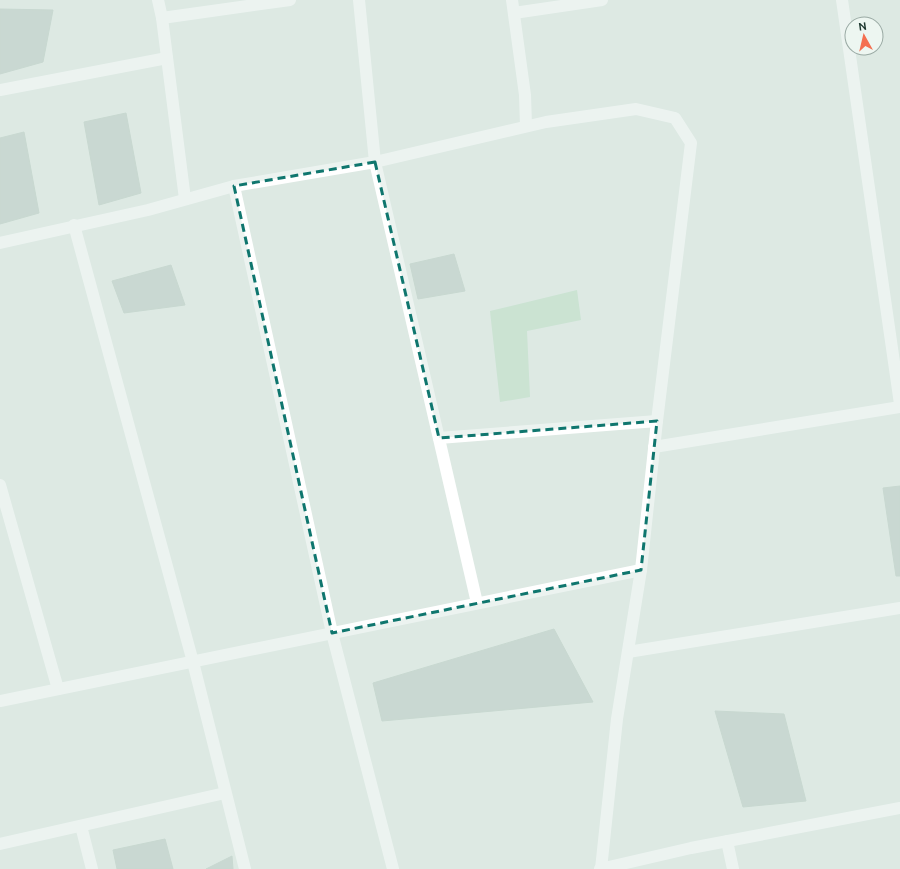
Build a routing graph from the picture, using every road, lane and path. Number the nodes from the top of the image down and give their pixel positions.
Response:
1 (158, 0) edge
2 (290, 0) edge
3 (359, 0) edge
4 (512, 0) edge
5 (602, 0) edge
6 (842, 0) edge
7 (514, 13) junction
8 (162, 18) junction
9 (167, 58) junction
10 (0, 90) edge
11 (526, 126) junction
12 (375, 162) junction
13 (234, 186) junction
14 (185, 199) junction
15 (74, 225) junction
16 (0, 243) edge
17 (900, 406) edge
18 (657, 422) junction
19 (439, 438) junction
20 (654, 446) junction
21 (0, 485) edge
22 (641, 570) junction
23 (478, 603) junction
24 (900, 608) edge
25 (332, 633) junction
26 (628, 652) junction
27 (193, 662) junction
28 (58, 689) junction
29 (0, 701) edge
30 (225, 793) junction
31 (900, 808) edge
32 (81, 826) junction
33 (727, 841) junction
34 (0, 844) edge
35 (92, 869) edge
36 (245, 869) edge
37 (393, 869) edge
38 (601, 869) edge
39 (733, 869) edge

1 - 8 street
2 - 8 street
3 - 12 street
4 - 7 street
5 - 7 street
6 - 17 street
7 - 11 street
8 - 9 street
9 - 10 street
9 - 14 street
11 - 12 street
11 - 18 street
12 - 13 street
12 - 19 street
13 - 14 street
13 - 25 street
14 - 15 street
15 - 16 street
15 - 27 street
17 - 20 street
18 - 19 street
18 - 20 street
19 - 23 street
20 - 22 street
21 - 28 street
22 - 23 street
22 - 26 street
23 - 25 street
24 - 26 street
25 - 27 street
25 - 37 street
26 - 38 street
27 - 28 street
27 - 30 street
28 - 29 street
30 - 32 street
30 - 36 street
31 - 33 street
32 - 34 street
32 - 35 street
33 - 38 street
33 - 39 street

